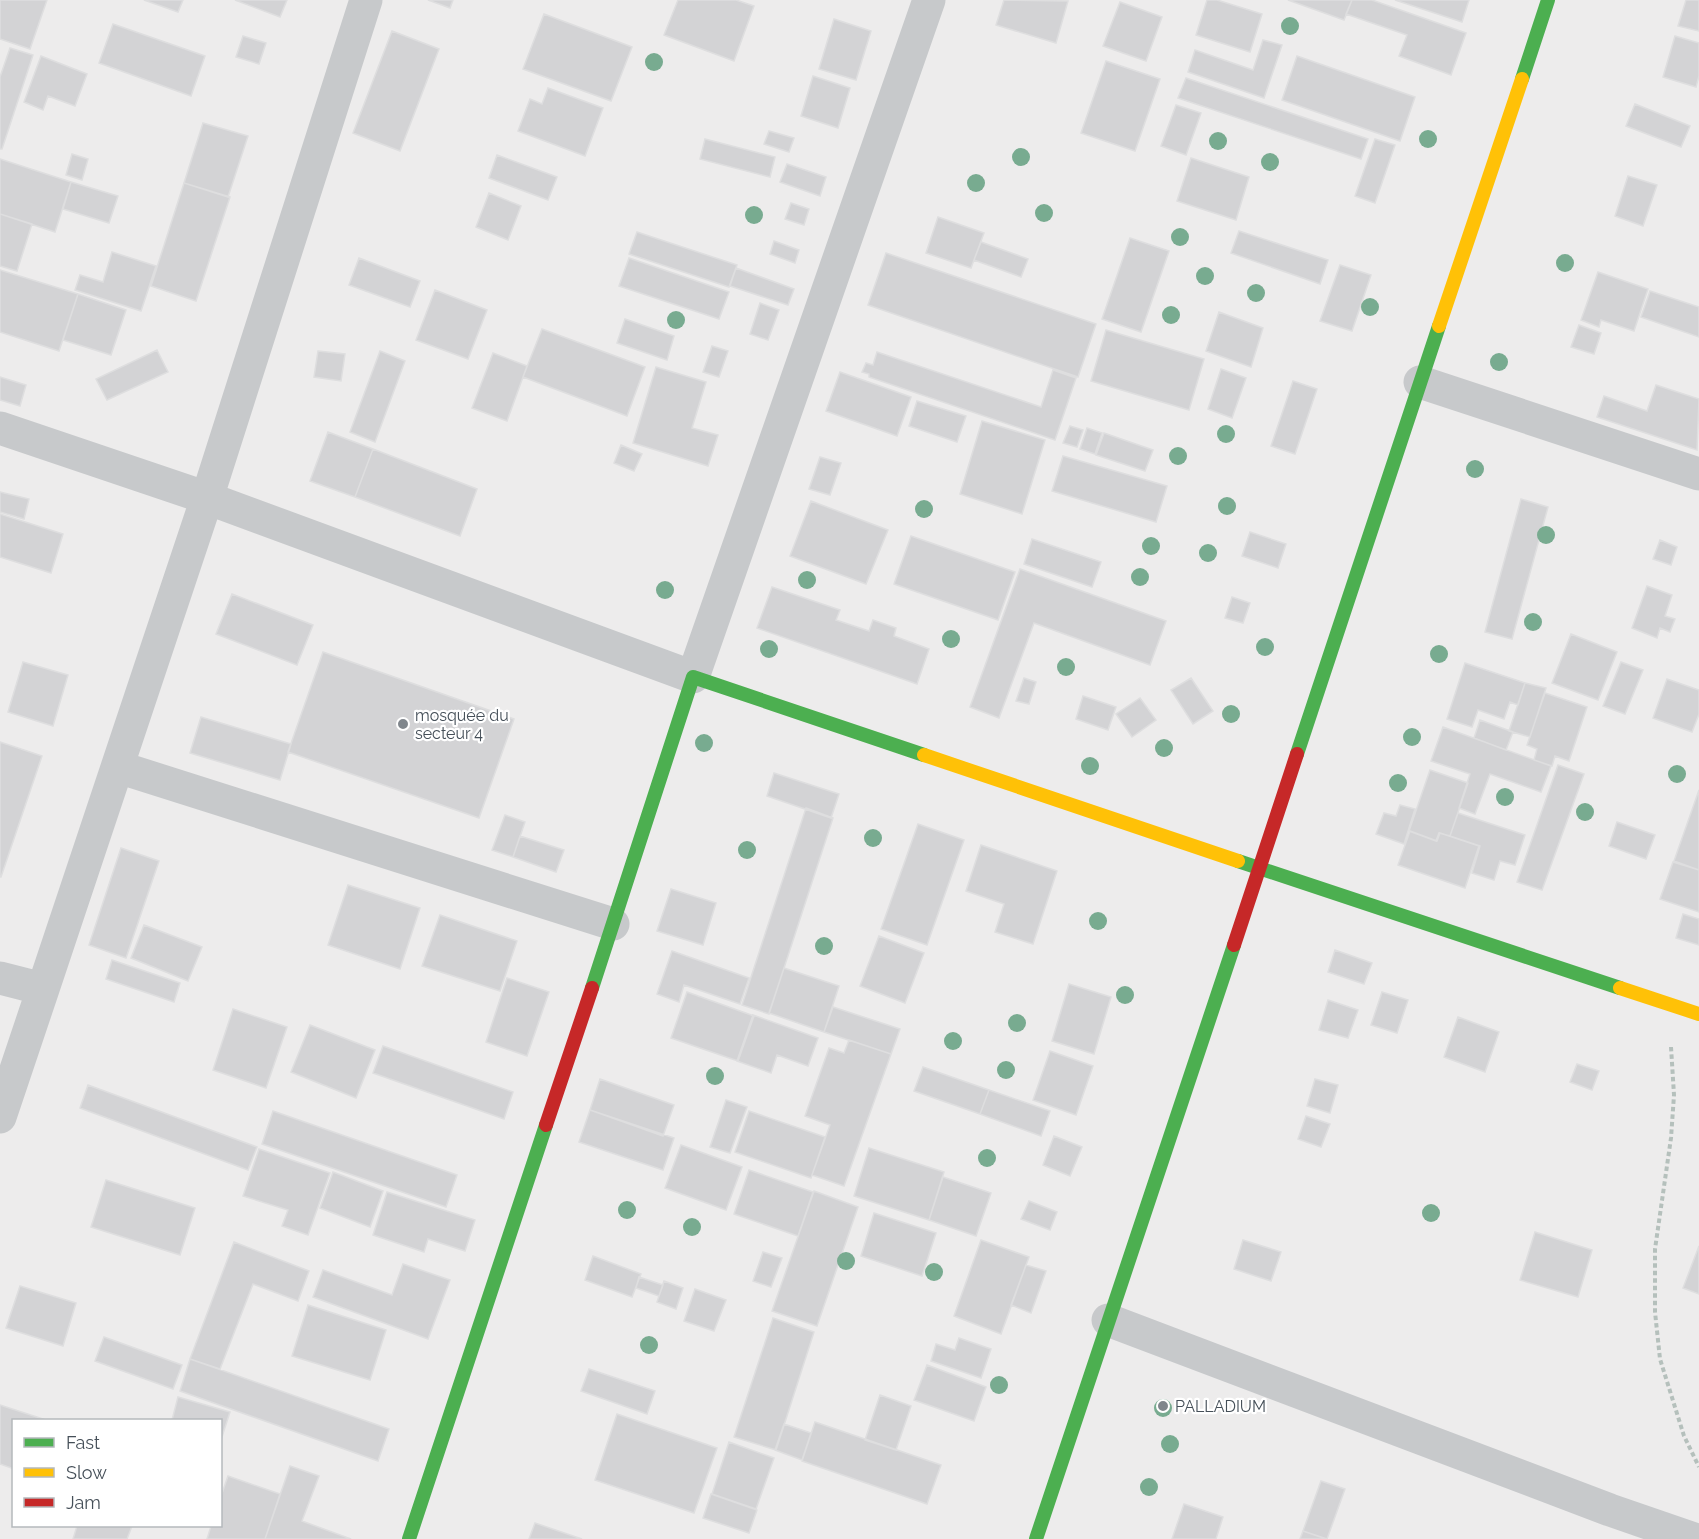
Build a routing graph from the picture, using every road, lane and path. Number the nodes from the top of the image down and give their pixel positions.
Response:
1 (366, 0) edge
2 (929, 0) edge
3 (1548, 0) edge
4 (1420, 382) junction
5 (0, 428) edge
6 (1699, 474) edge
7 (207, 498) junction
8 (693, 677) junction
9 (118, 767) junction
10 (1258, 868) junction
11 (613, 924) junction
12 (0, 978) edge
13 (44, 989) junction
14 (1669, 1004) junction
15 (1699, 1014) edge
16 (0, 1117) edge
17 (1108, 1320) junction
18 (1699, 1467) edge
19 (409, 1539) edge
20 (1035, 1539) edge
21 (1694, 1539) edge

1 - 7 street
2 - 8 street
3 - 4 street
4 - 6 street
4 - 10 street
5 - 7 street
7 - 8 street
7 - 9 street
8 - 10 street
8 - 11 street
9 - 11 street
9 - 13 street
10 - 14 street
10 - 17 street
11 - 19 street
12 - 13 street
13 - 16 street
14 - 15 street
14 - 18 path
17 - 20 street
17 - 21 street

